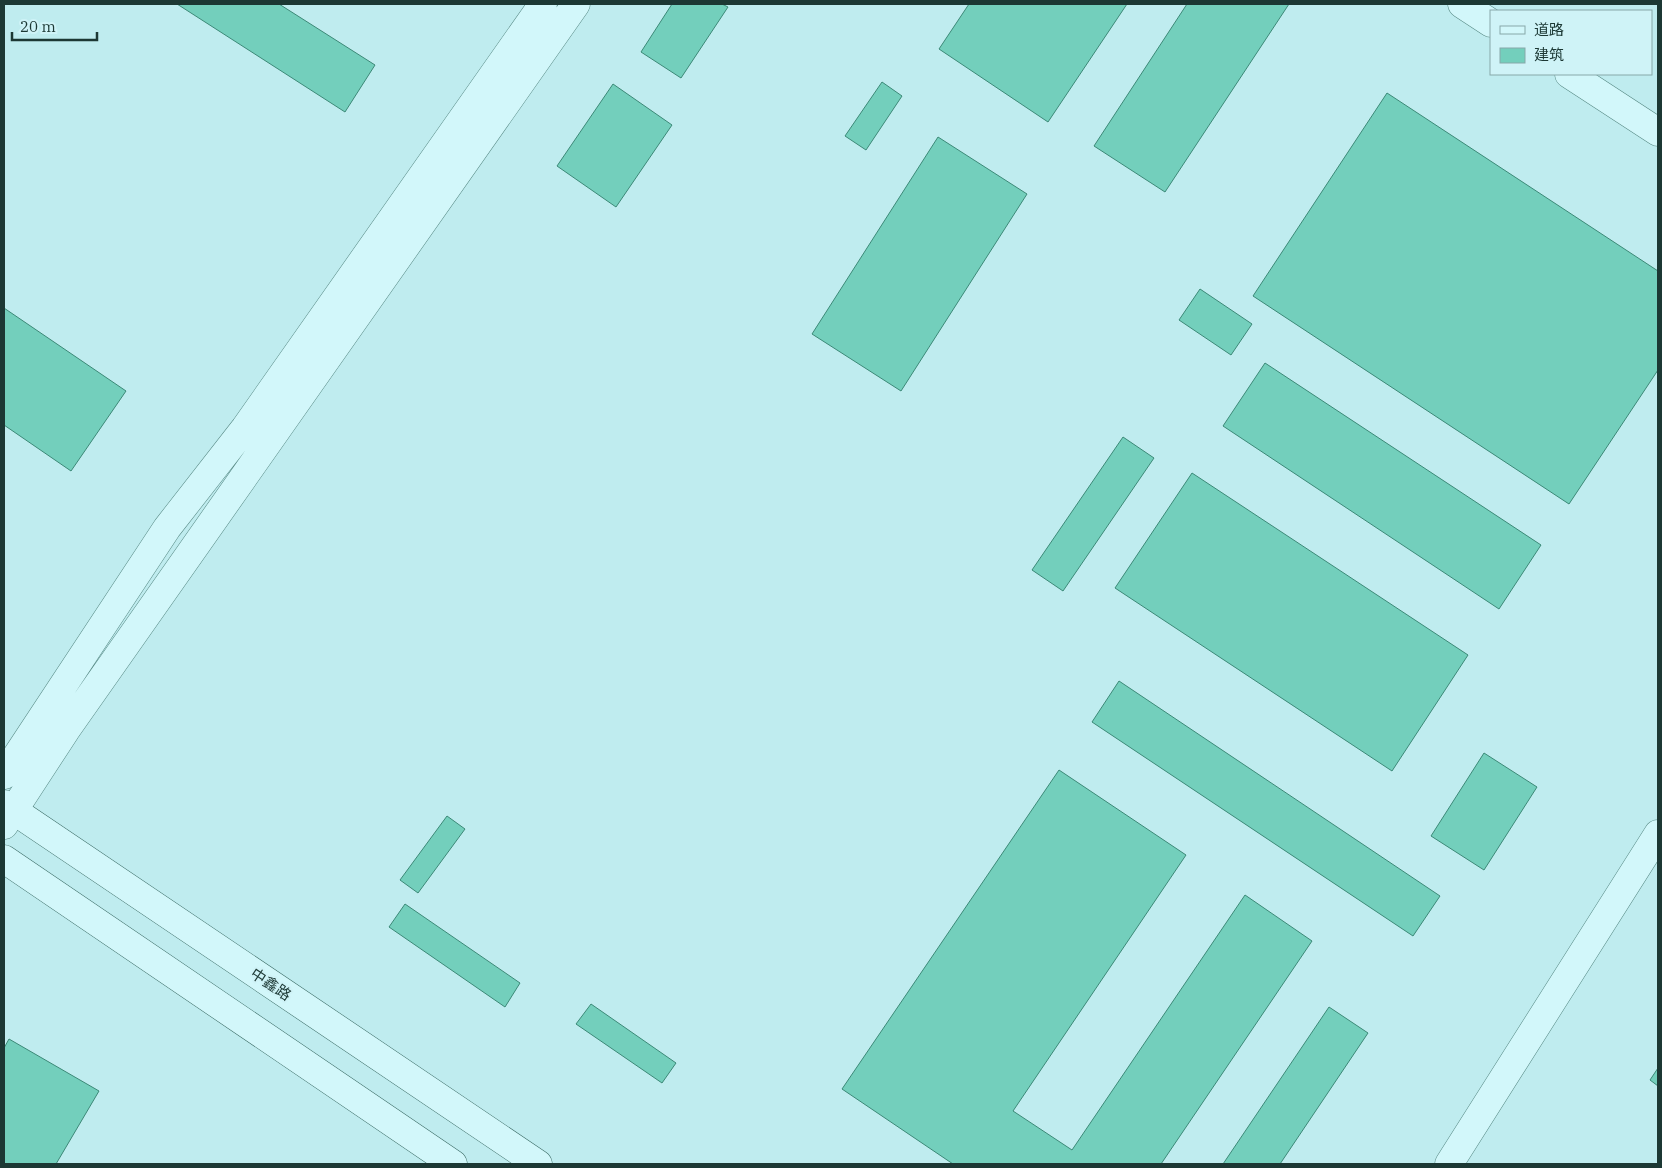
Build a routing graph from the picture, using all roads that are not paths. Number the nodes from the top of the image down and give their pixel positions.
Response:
1 (543, 4) edge
2 (576, 4) edge
3 (1462, 4) edge
4 (1490, 22) edge
5 (1571, 75) edge
6 (1658, 132) edge
7 (4, 775) edge
8 (7, 813) edge
9 (1658, 834) edge
10 (4, 859) edge
11 (453, 1164) edge
12 (538, 1164) edge
13 (1449, 1164) edge

1 - 7 street
2 - 8 street
3 - 4 street
5 - 6 street
8 - 12 street, 中鑫路
9 - 13 street
10 - 11 street

